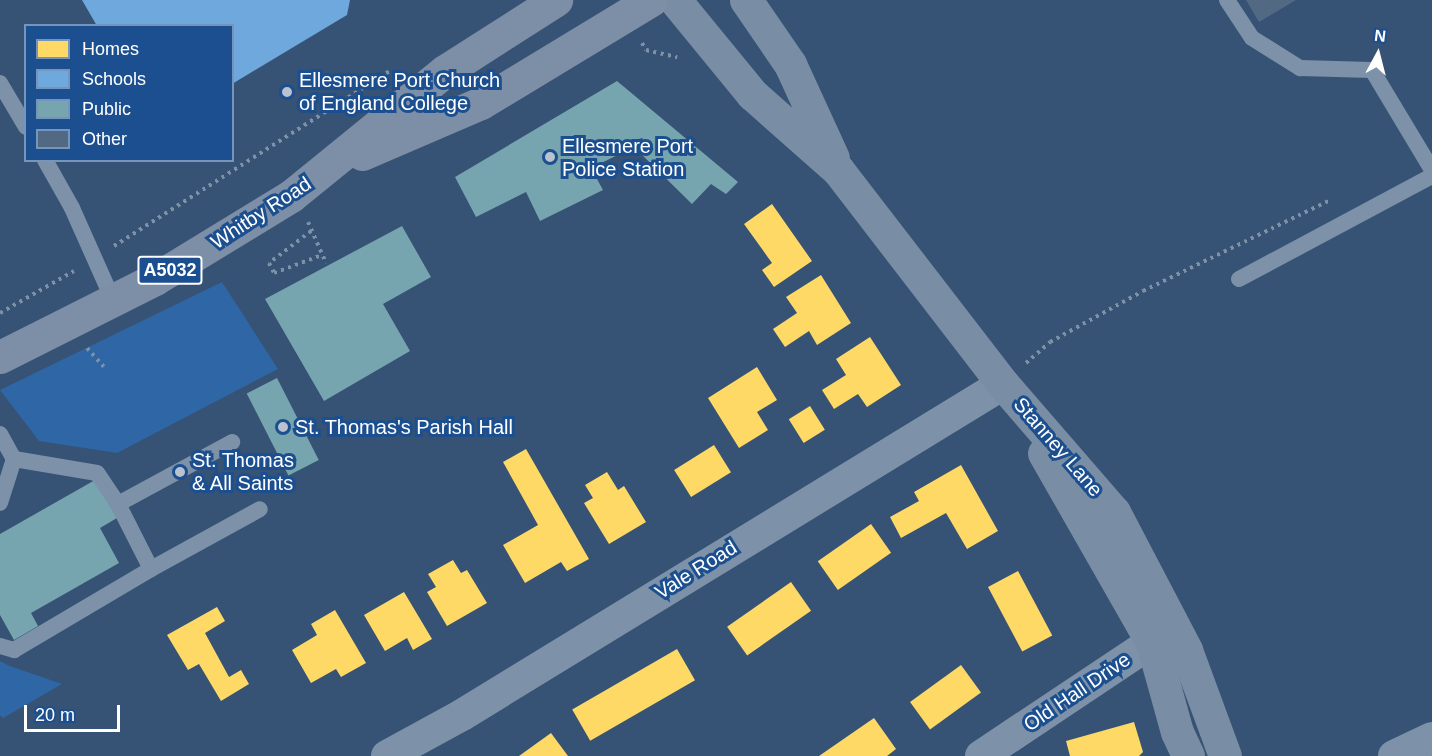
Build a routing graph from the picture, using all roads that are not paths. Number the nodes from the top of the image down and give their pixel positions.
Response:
1 (556, 0) edge
2 (651, 0) edge
3 (675, 0) edge
4 (746, 0) edge
5 (1227, 0) edge
6 (0, 83) edge
7 (24, 124) edge
8 (46, 162) edge
9 (330, 167) junction
10 (838, 170) junction
11 (1432, 170) edge
12 (1432, 176) edge
13 (1239, 279) dead end
14 (113, 300) junction
15 (0, 357) edge
16 (1004, 384) junction
17 (0, 434) edge
18 (232, 442) dead end
19 (14, 459) junction
20 (0, 503) edge
21 (118, 504) junction
22 (260, 509) dead end
23 (152, 569) junction
24 (1164, 636) junction
25 (0, 646) edge
26 (1432, 738) edge
27 (387, 756) edge
28 (981, 756) edge
29 (1188, 756) edge
30 (1225, 756) edge
31 (1394, 756) edge

1 - 9 main road, Whitby Road / A5032
2 - 9 main road, Whitby Road / A5032
3 - 10 main road, Stanney Lane
4 - 10 main road, Stanney Lane
5 - 11 lane
6 - 7 lane
8 - 14 lane
9 - 14 main road, Whitby Road / A5032
10 - 16 main road, Stanney Lane
12 - 13 lane
14 - 15 main road, Whitby Road / A5032
16 - 24 main road, Stanney Lane
16 - 24 main road, Stanney Lane
16 - 27 street, Vale Road
17 - 19 lane
18 - 21 lane
19 - 20 lane
19 - 21 lane
21 - 23 lane
22 - 23 lane
23 - 25 lane
24 - 28 street, Old Hall Drive
24 - 29 main road, Stanney Lane
24 - 30 main road, Stanney Lane
26 - 31 street

